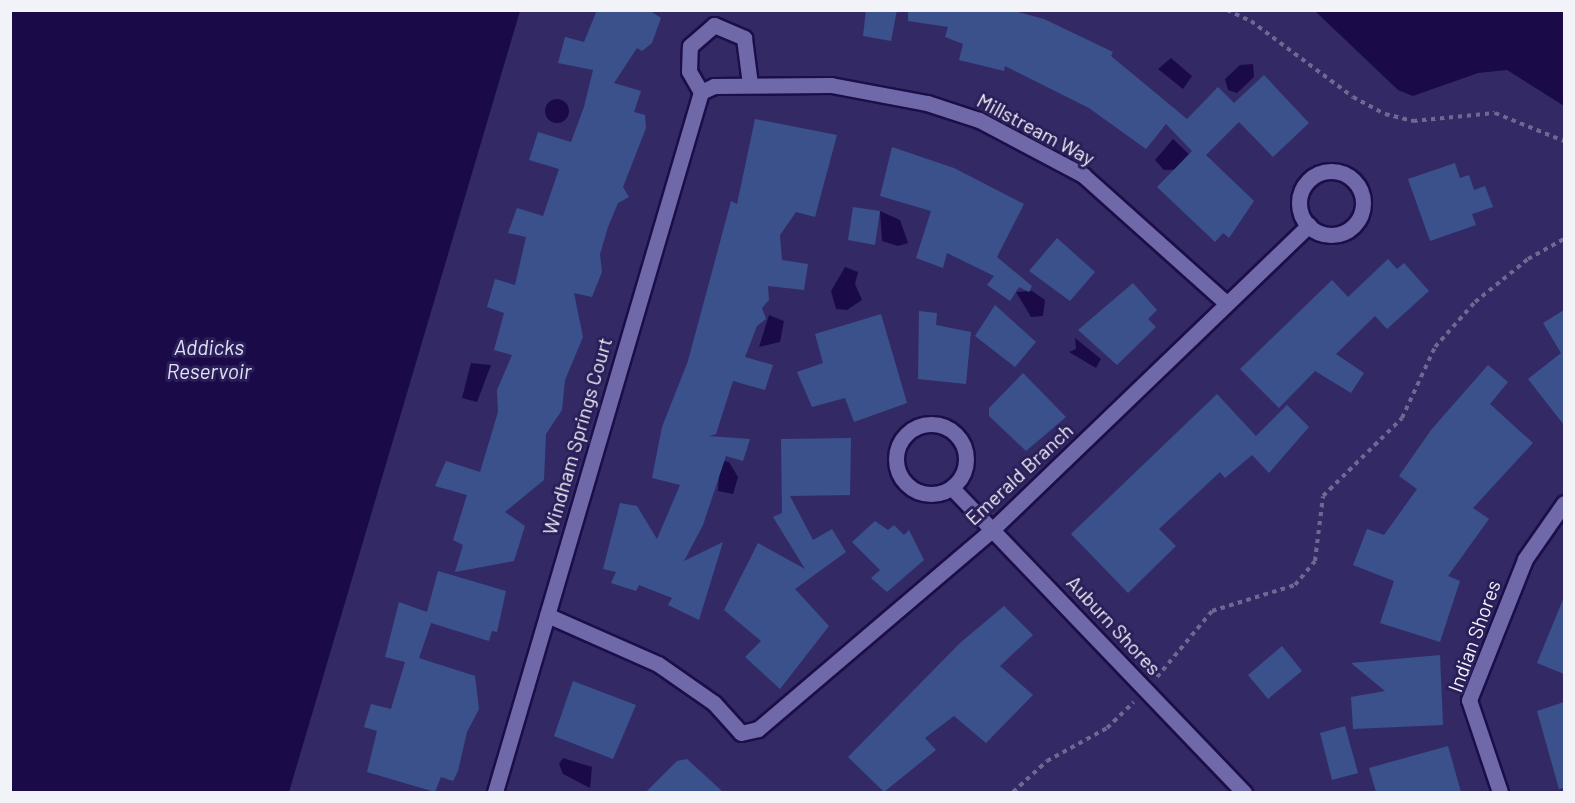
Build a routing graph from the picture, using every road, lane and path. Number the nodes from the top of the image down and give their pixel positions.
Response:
1 (1227, 10) edge
2 (750, 84) junction
3 (701, 92) junction
4 (1564, 141) edge
5 (1309, 225) junction
6 (1564, 239) edge
7 (1224, 301) junction
8 (952, 488) junction
9 (1564, 503) edge
10 (994, 528) junction
11 (548, 615) junction
12 (1147, 690) junction
13 (495, 792) edge
14 (1012, 792) edge
15 (1244, 792) edge
16 (1500, 792) edge

1 - 4 path
2 - 3 street, Millstream Way
2 - 3 street
2 - 7 street, Millstream Way
3 - 11 street, Windham Springs Court
5 - 5 street
5 - 7 street, Emerald Branch
6 - 12 path
7 - 10 street, Emerald Branch
8 - 8 street
8 - 10 street, Auburn Shores
9 - 16 street, Indian Shores
10 - 11 street, Emerald Branch
10 - 12 street, Auburn Shores
11 - 13 street, Windham Springs Court
12 - 14 path
12 - 15 street, Auburn Shores

